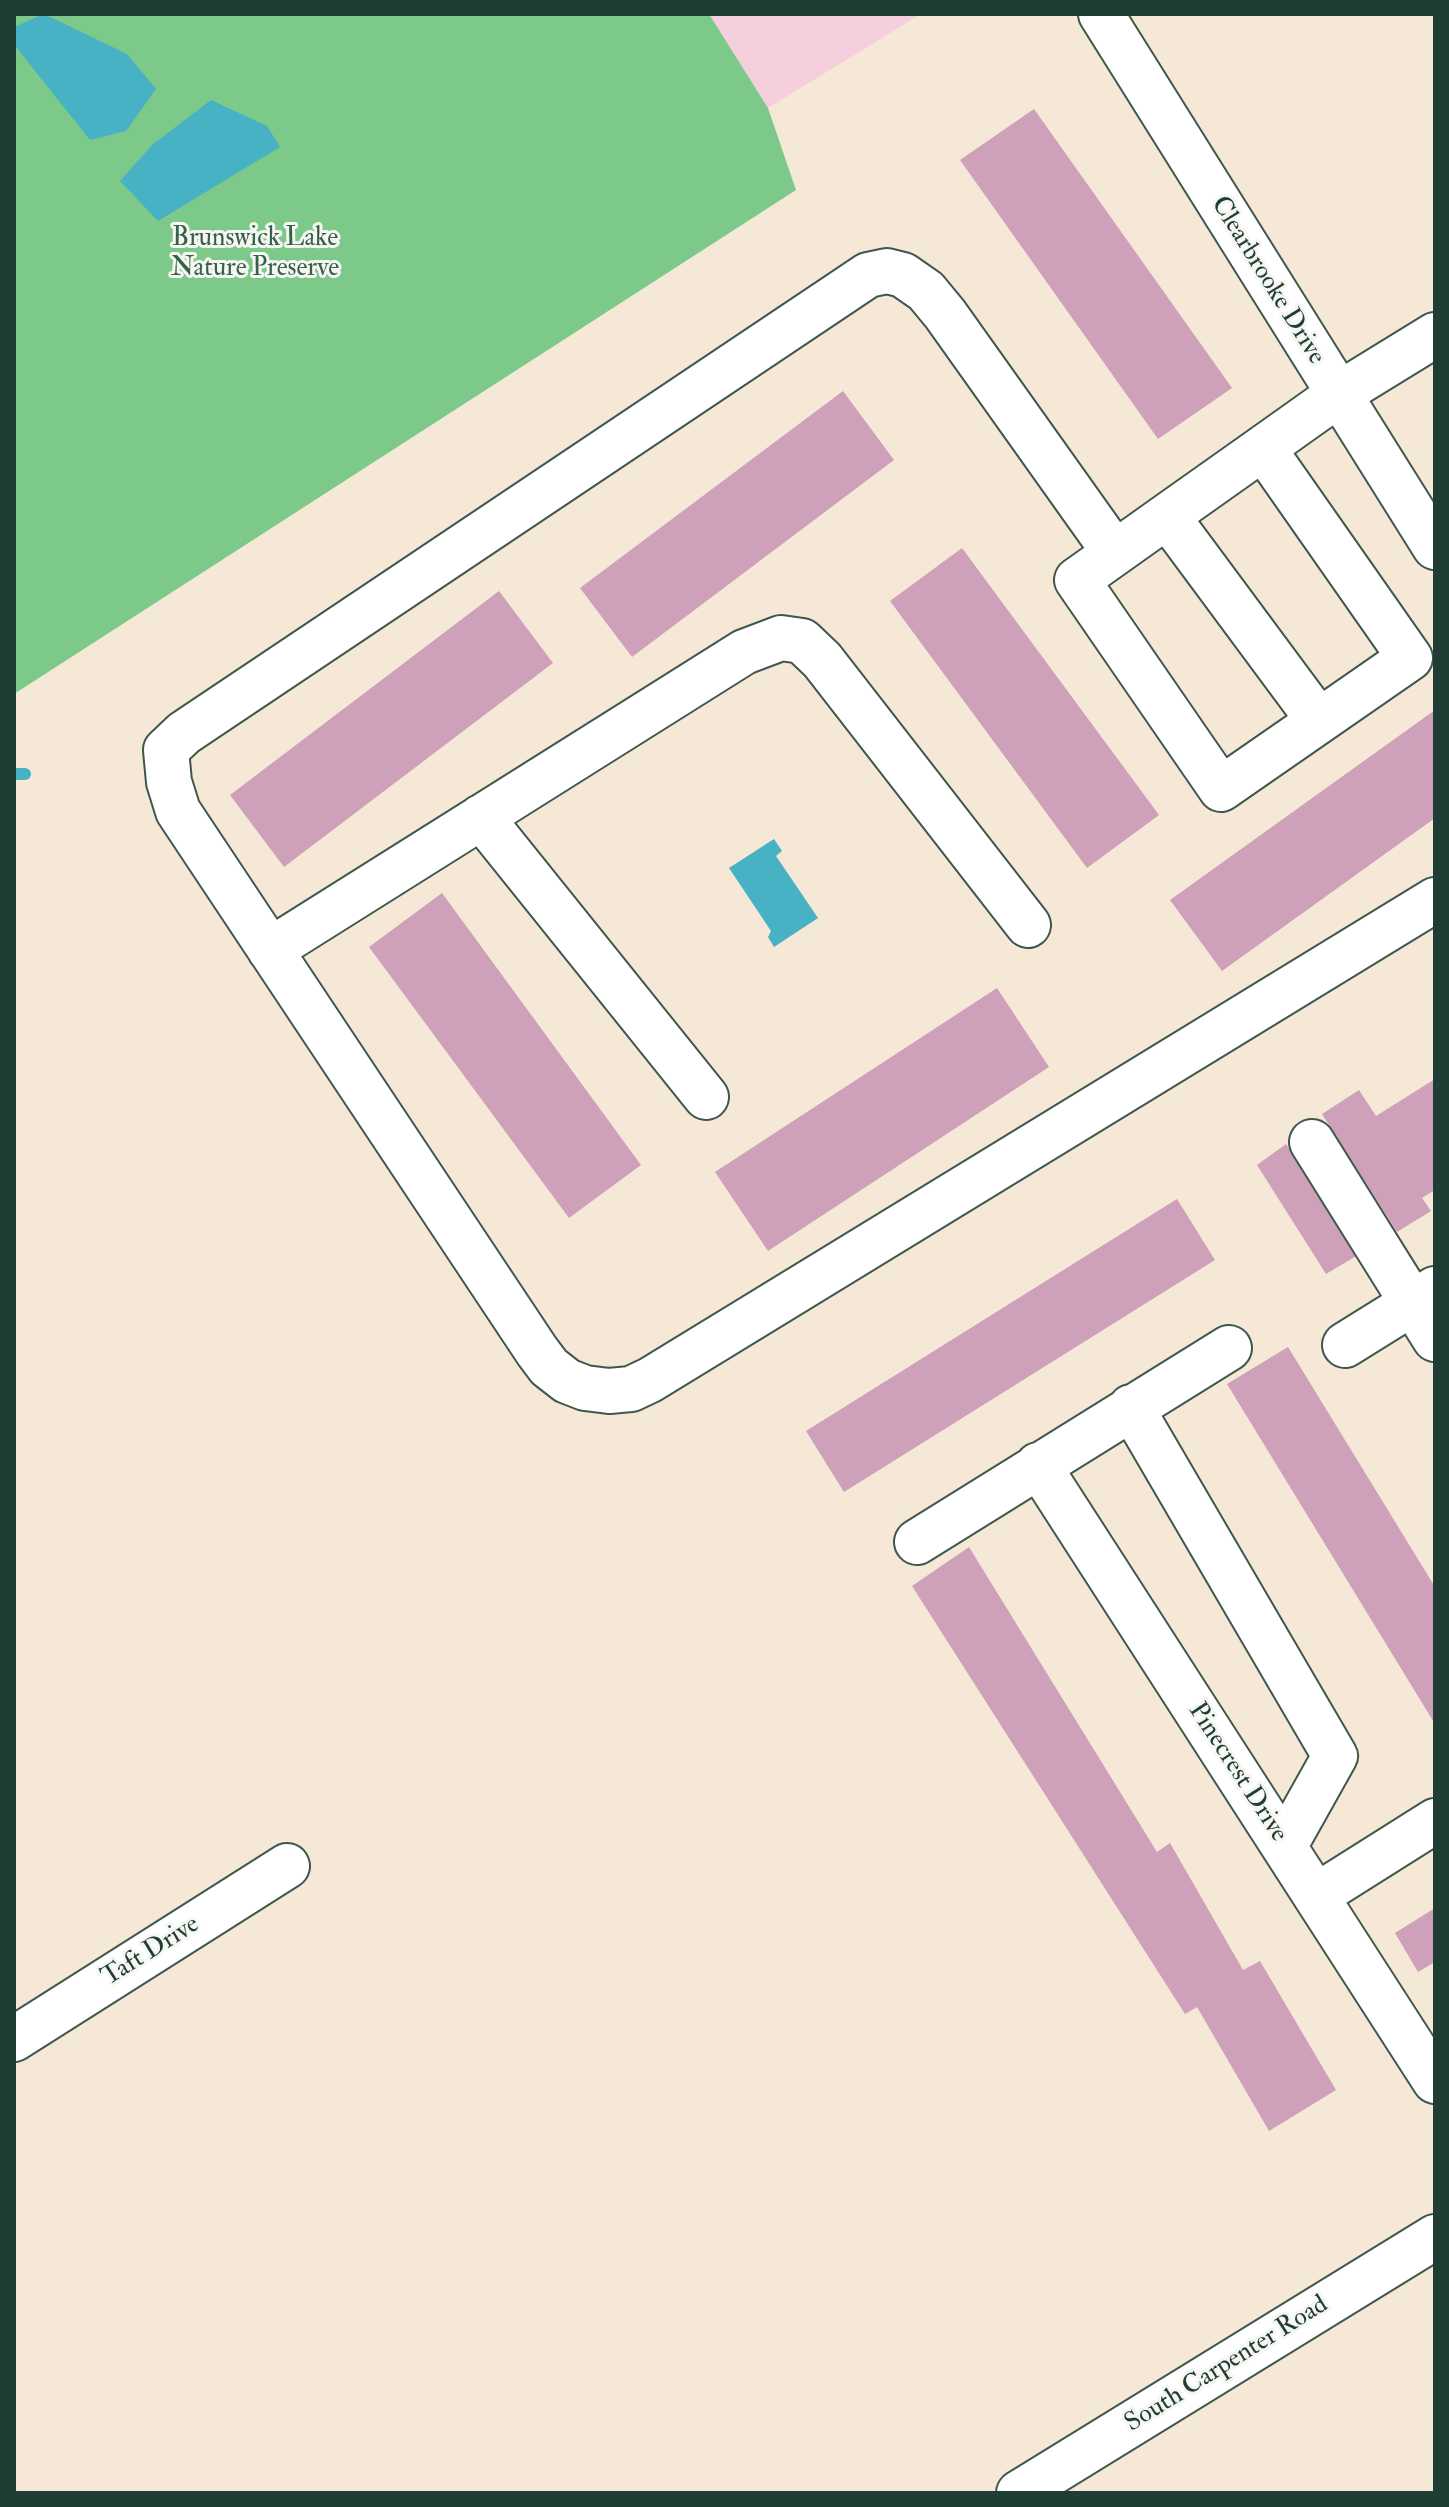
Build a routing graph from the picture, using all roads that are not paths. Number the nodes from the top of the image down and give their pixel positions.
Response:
1 (1101, 14) edge
2 (1435, 335) edge
3 (1339, 394) junction
4 (1263, 448) junction
5 (1167, 516) junction
6 (1435, 547) edge
7 (1115, 553) junction
8 (1319, 721) junction
9 (481, 817) junction
10 (1435, 900) edge
11 (1028, 925) dead end
12 (270, 950) junction
13 (706, 1097) dead end
14 (1312, 1142) dead end
15 (1428, 1310) edge
16 (1345, 1345) dead end
17 (1229, 1348) dead end
18 (1131, 1407) junction
19 (1038, 1465) junction
20 (917, 1542) dead end
21 (1435, 1821) edge
22 (1284, 1847) junction
23 (287, 1866) dead end
24 (1316, 1896) junction
25 (14, 2039) edge
26 (1435, 2081) edge
27 (1435, 2237) edge
28 (1019, 2493) edge

1 - 3 street, Clearbrooke Drive
2 - 3 street
3 - 4 street
3 - 6 street, Clearbrooke Drive
4 - 5 street
4 - 8 street
5 - 7 street
5 - 8 street
7 - 8 street
7 - 12 street
9 - 11 street
9 - 12 street
9 - 13 street
10 - 12 street
14 - 15 street
15 - 16 street
17 - 18 street
18 - 19 street
18 - 22 street
19 - 20 street
19 - 22 street, Pinecrest Drive
21 - 24 street
22 - 24 street, Pinecrest Drive
23 - 25 street, Taft Drive
24 - 26 street, Pinecrest Drive
27 - 28 street, South Carpenter Road

